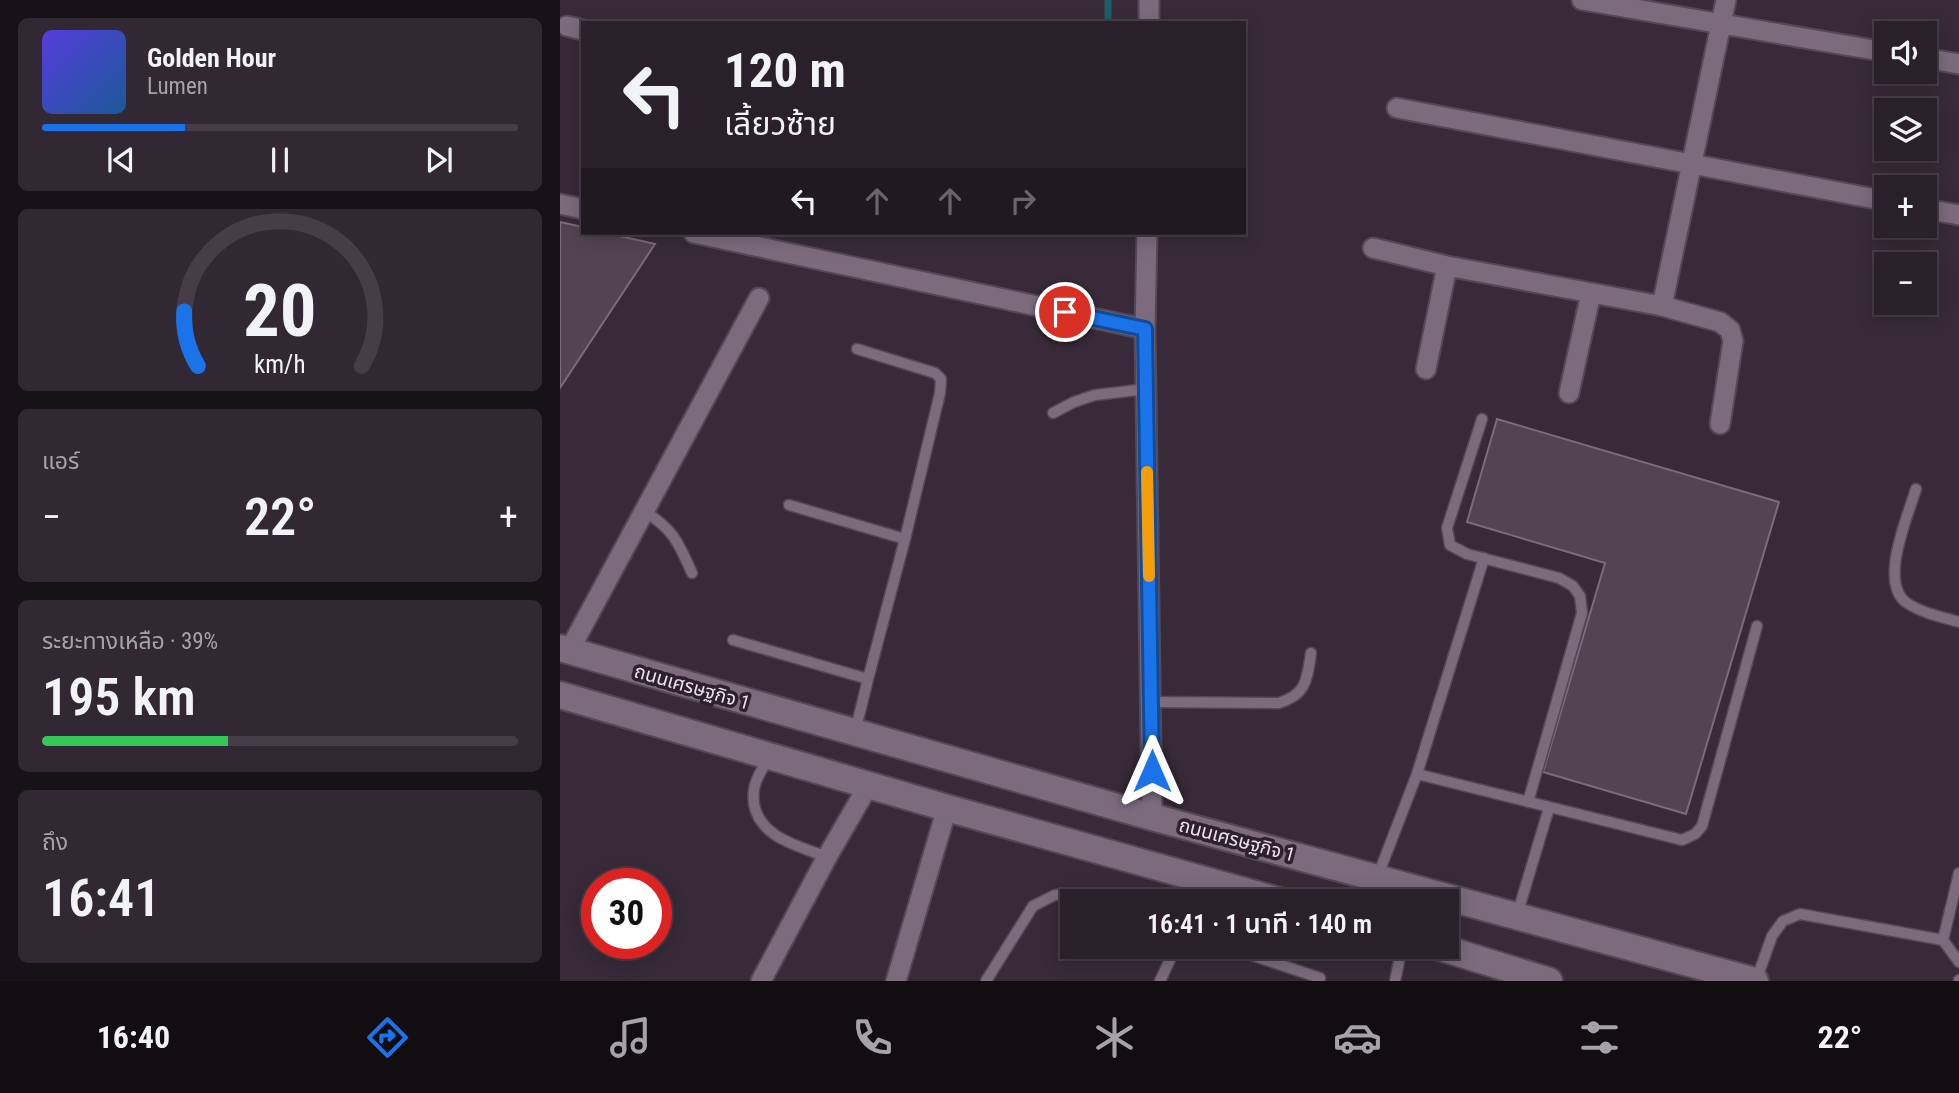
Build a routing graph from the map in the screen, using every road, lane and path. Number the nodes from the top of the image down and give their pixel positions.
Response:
1 (1149, 0) edge
2 (1582, 0) edge
3 (1726, 0) edge
4 (1149, 21) edge
5 (1721, 23) junction
6 (1874, 50) edge
7 (1937, 60) edge
8 (1959, 64) edge
9 (1396, 108) dead end
10 (1693, 164) junction
11 (1874, 199) edge
12 (560, 204) edge
13 (581, 209) edge
14 (1937, 211) edge
15 (1959, 215) edge
16 (703, 235) edge
17 (1147, 235) edge
18 (1373, 248) dead end
19 (1447, 266) junction
20 (1591, 293) junction
21 (759, 298) dead end
22 (1662, 306) junction
23 (1145, 329) junction
24 (857, 349) dead end
25 (1426, 369) dead end
26 (1146, 389) junction
27 (1569, 393) dead end
28 (1053, 413) dead end
29 (1482, 419) dead end
30 (1720, 424) dead end
31 (1916, 489) dead end
32 (789, 505) dead end
33 (644, 512) junction
34 (905, 539) junction
35 (1484, 558) junction
36 (692, 573) dead end
37 (1959, 622) edge
38 (1757, 626) dead end
39 (733, 640) dead end
40 (564, 650) edge
41 (1311, 653) dead end
42 (606, 662) junction
43 (867, 679) junction
44 (560, 695) edge
45 (1152, 702) junction
46 (594, 706) junction
47 (855, 733) junction
48 (769, 757) junction
49 (1417, 774) junction
50 (867, 786) junction
51 (1528, 802) junction
52 (947, 808) junction
53 (1549, 808) junction
54 (1152, 817) junction
55 (827, 857) junction
56 (1959, 873) edge
57 (1377, 879) junction
58 (1237, 889) edge
59 (1060, 895) edge
60 (1517, 916) junction
61 (1943, 940) junction
62 (1459, 953) edge
63 (1170, 959) edge
64 (1262, 959) edge
65 (1400, 959) edge
66 (1959, 962) edge
67 (1319, 979) edge
68 (761, 981) edge
69 (896, 981) edge
70 (986, 981) edge
71 (1160, 981) edge
72 (1332, 981) edge
73 (1395, 981) edge
74 (1549, 981) edge
75 (1755, 981) edge

1 - 4 street
2 - 5 street
3 - 5 street
5 - 6 street
5 - 10 street
7 - 8 street
9 - 10 street
10 - 11 street
10 - 22 street
12 - 13 street
14 - 15 street
16 - 23 street
17 - 23 street
18 - 19 street
19 - 20 street
19 - 25 street
20 - 22 street
20 - 27 street
21 - 33 street
22 - 30 street
23 - 26 street
24 - 34 lane
26 - 28 lane
26 - 45 street
29 - 35 lane
31 - 37 lane
32 - 34 lane
33 - 36 lane
33 - 40 street
34 - 43 lane
35 - 49 lane
35 - 51 lane
38 - 53 lane
39 - 43 lane
40 - 42 main road, ถนนเศรษฐกิจ 1
41 - 45 lane
42 - 46 main road
42 - 47 main road, ถนนเศรษฐกิจ 1
43 - 47 lane
44 - 46 main road
45 - 54 street
46 - 48 main road
47 - 54 main road, ถนนเศรษฐกิจ 1
48 - 50 main road
48 - 55 lane
49 - 51 lane
49 - 57 lane
50 - 52 main road
50 - 55 street
51 - 53 lane
52 - 58 main road
52 - 69 street
53 - 60 lane
54 - 57 main road, ถนนเศรษฐกิจ 1
55 - 68 street
56 - 61 lane
57 - 60 main road, ถนนเศรษฐกิจ 1
59 - 70 lane
60 - 75 main road, ถนนเศรษฐกิจ 1
61 - 66 lane
61 - 75 lane
62 - 74 main road
63 - 71 lane
64 - 67 lane
65 - 73 lane
67 - 72 lane

